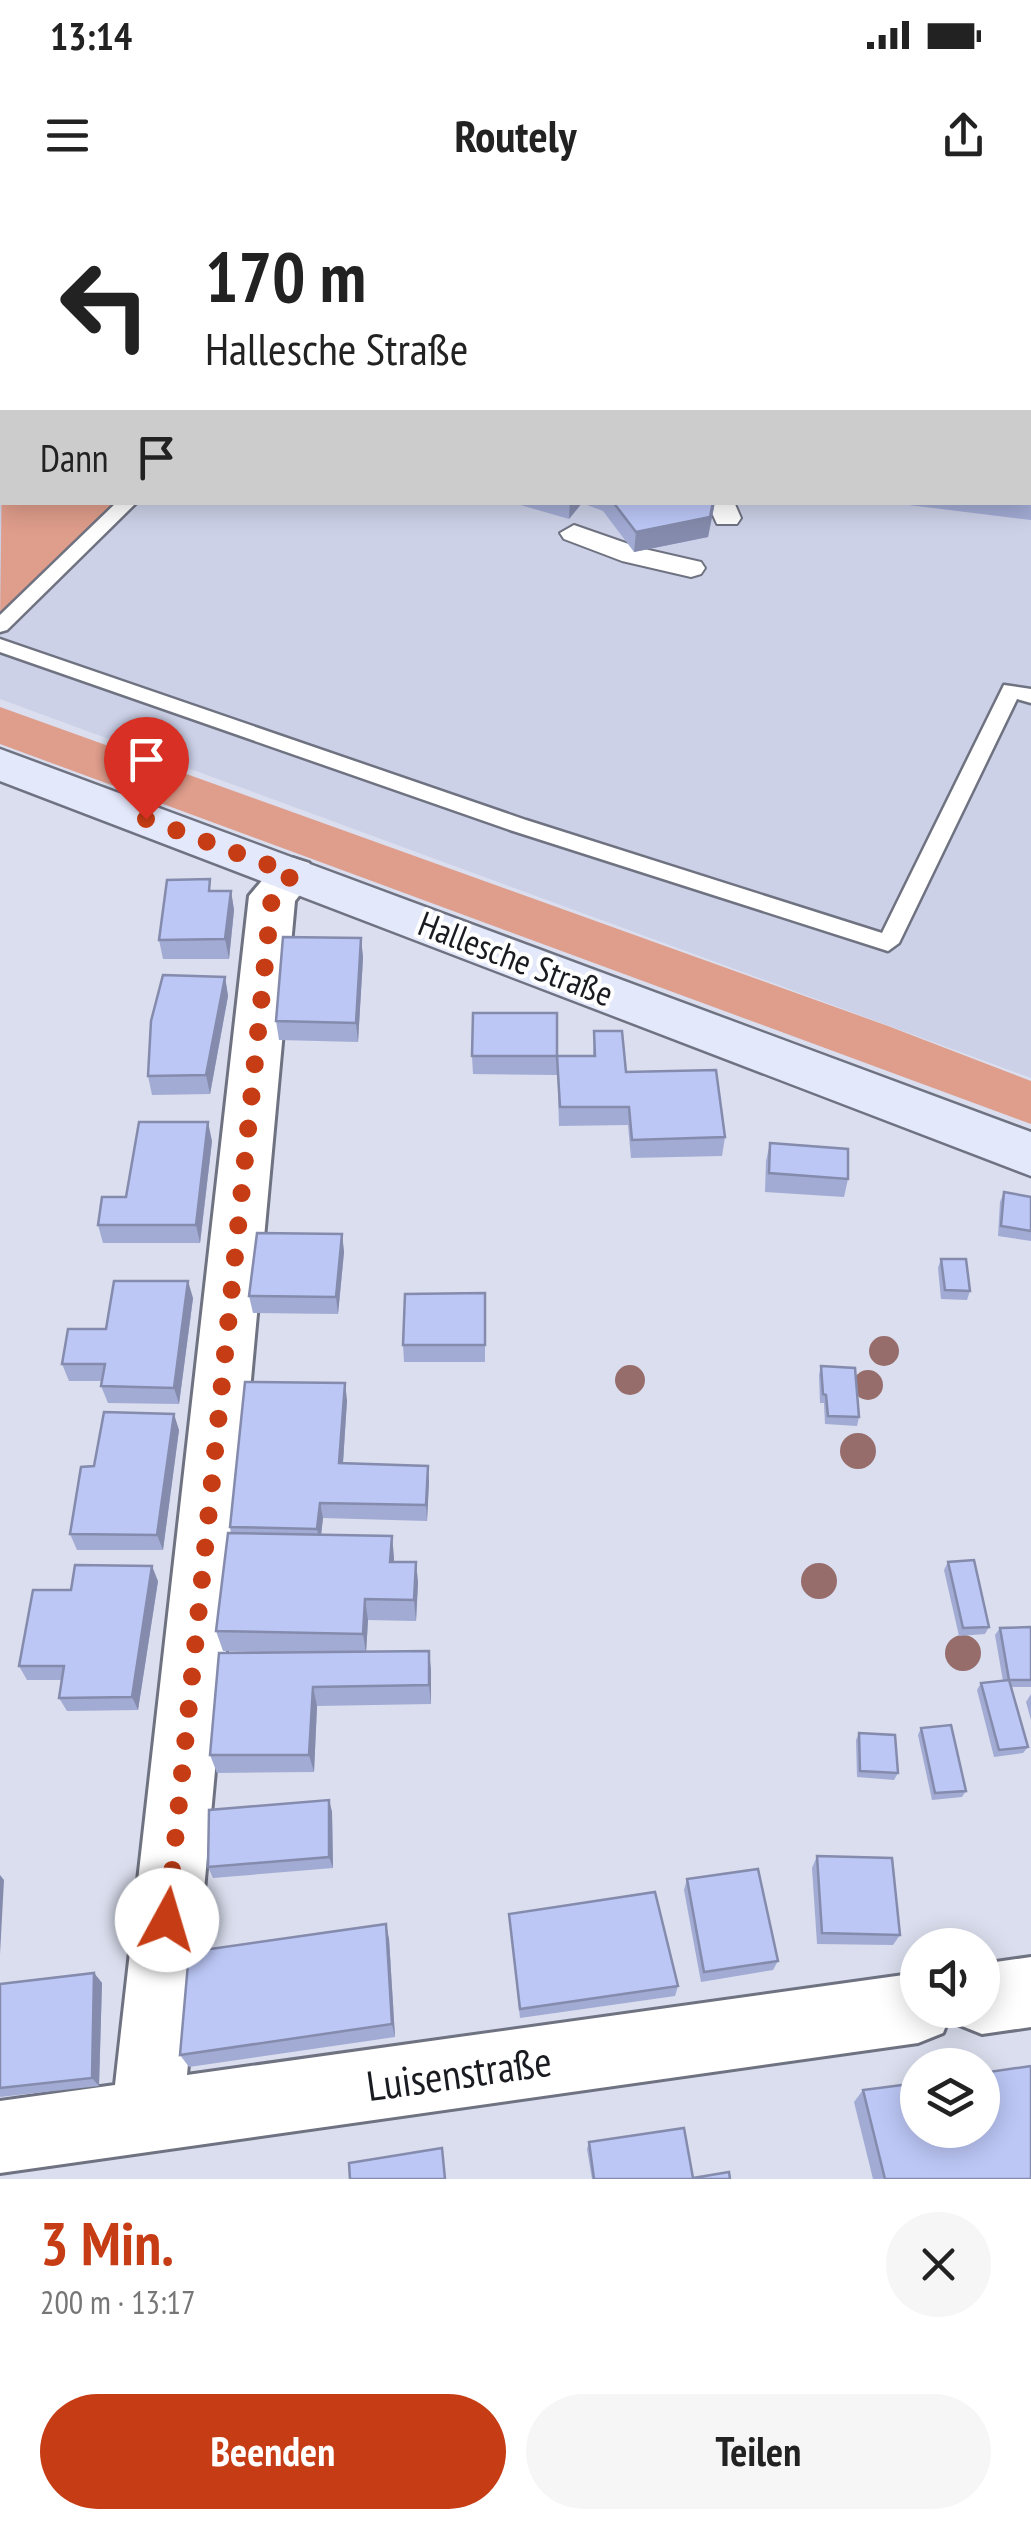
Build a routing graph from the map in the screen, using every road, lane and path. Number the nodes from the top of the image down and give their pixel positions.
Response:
1 (125, 505) edge
2 (575, 531) dead end
3 (691, 568) dead end
4 (0, 626) edge
5 (0, 646) edge
6 (1031, 696) edge
7 (0, 764) edge
8 (293, 874) junction
9 (1031, 1154) edge
10 (1031, 1992) edge
11 (1000, 1996) edge
12 (900, 2011) edge
13 (147, 2117) junction
14 (0, 2137) edge

1 - 4 lane
2 - 3 street
5 - 6 lane
7 - 8 main road, Hallesche Straße
8 - 9 main road, Hallesche Straße
8 - 13 street
10 - 11 street
12 - 13 street, Luisenstraße
13 - 14 street, Luisenstraße

